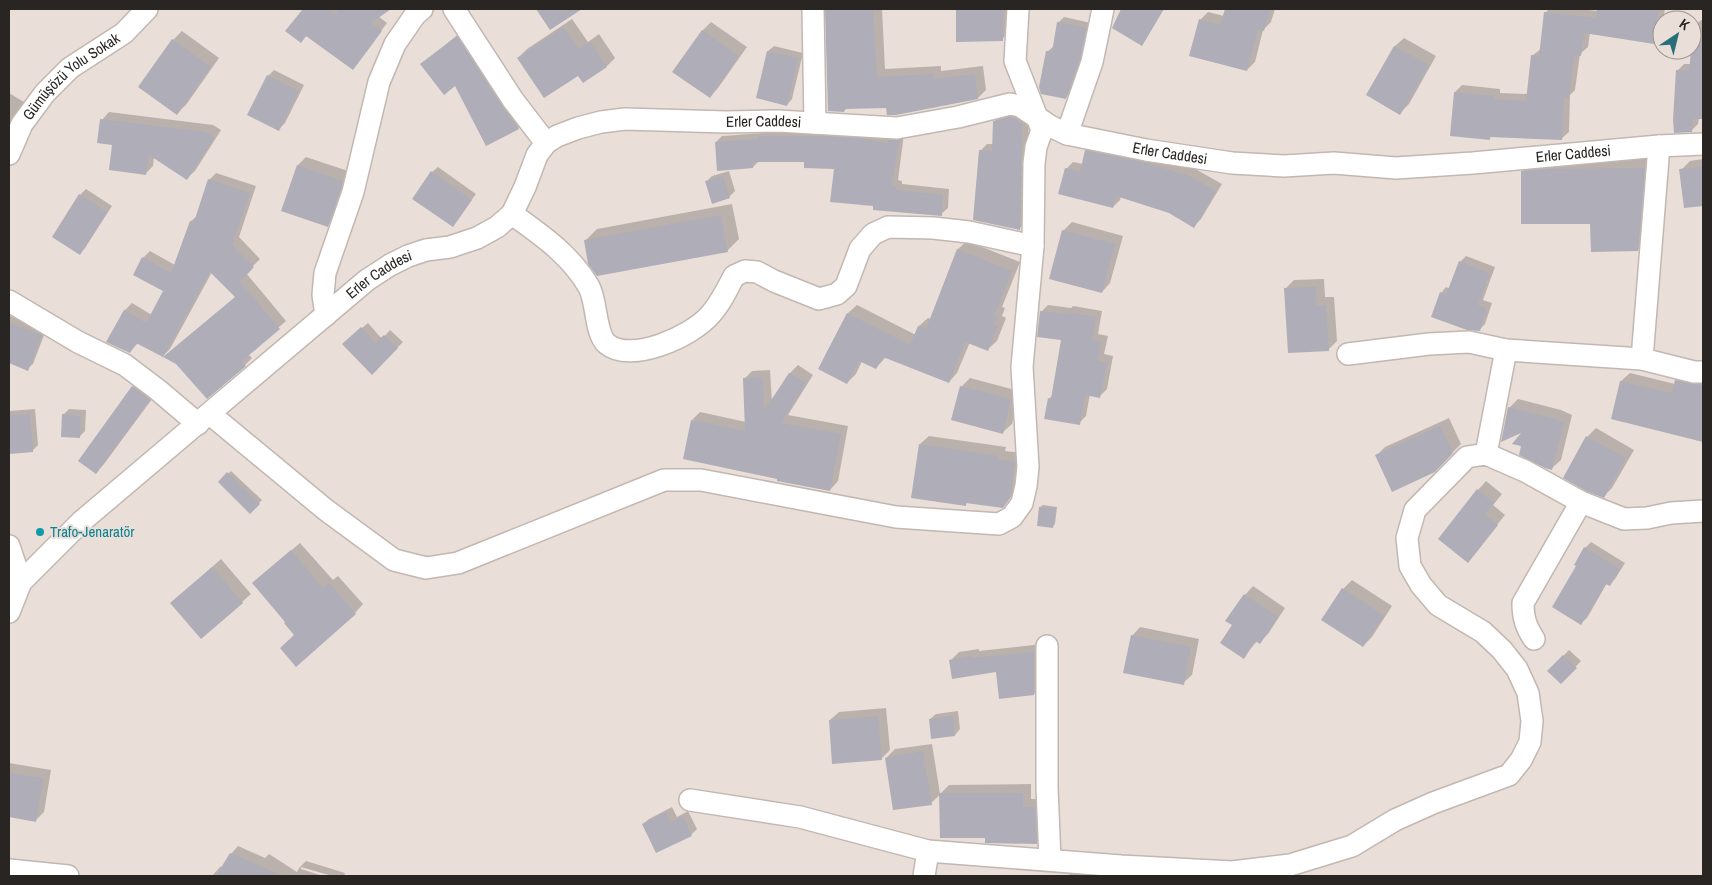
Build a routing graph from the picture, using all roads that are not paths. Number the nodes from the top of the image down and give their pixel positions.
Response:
1 (147, 9) edge
2 (422, 9) edge
3 (454, 9) edge
4 (814, 9) edge
5 (1018, 9) edge
6 (1103, 9) edge
7 (1039, 118) junction
8 (815, 123) junction
9 (1067, 134) junction
10 (546, 143) junction
11 (1703, 144) edge
12 (1659, 146) junction
13 (9, 154) edge
14 (512, 214) junction
15 (1033, 246) junction
16 (9, 301) edge
17 (326, 315) junction
18 (1506, 350) junction
19 (1348, 354) dead end
20 (1642, 359) junction
21 (1703, 372) edge
22 (204, 419) junction
23 (1486, 454) junction
24 (1581, 502) junction
25 (1703, 511) edge
26 (9, 546) edge
27 (21, 582) junction
28 (9, 612) edge
29 (1534, 639) dead end
30 (1047, 646) dead end
31 (690, 800) dead end
32 (928, 851) junction
33 (1050, 860) junction
34 (9, 870) edge
35 (68, 876) edge
36 (924, 876) edge

1 - 13 street, Gümüşözü Yolu Sokak
2 - 17 street
3 - 10 street
4 - 8 street
5 - 7 street
6 - 9 street
7 - 8 street, Erler Caddesi
7 - 9 street, Erler Caddesi
7 - 15 street
8 - 10 street, Erler Caddesi
9 - 12 street, Erler Caddesi
10 - 14 street, Erler Caddesi
11 - 12 street, Erler Caddesi
12 - 20 street
14 - 15 street
14 - 17 street, Erler Caddesi
15 - 22 street
16 - 22 street
17 - 22 street, Erler Caddesi
18 - 19 street
18 - 20 street
18 - 23 street
20 - 21 street
22 - 27 street, Erler Caddesi
23 - 24 street
23 - 33 street
24 - 25 street
24 - 29 street
26 - 27 street
27 - 28 street, Erler Caddesi
30 - 33 street
31 - 32 street
32 - 33 street
32 - 36 street
34 - 35 street

